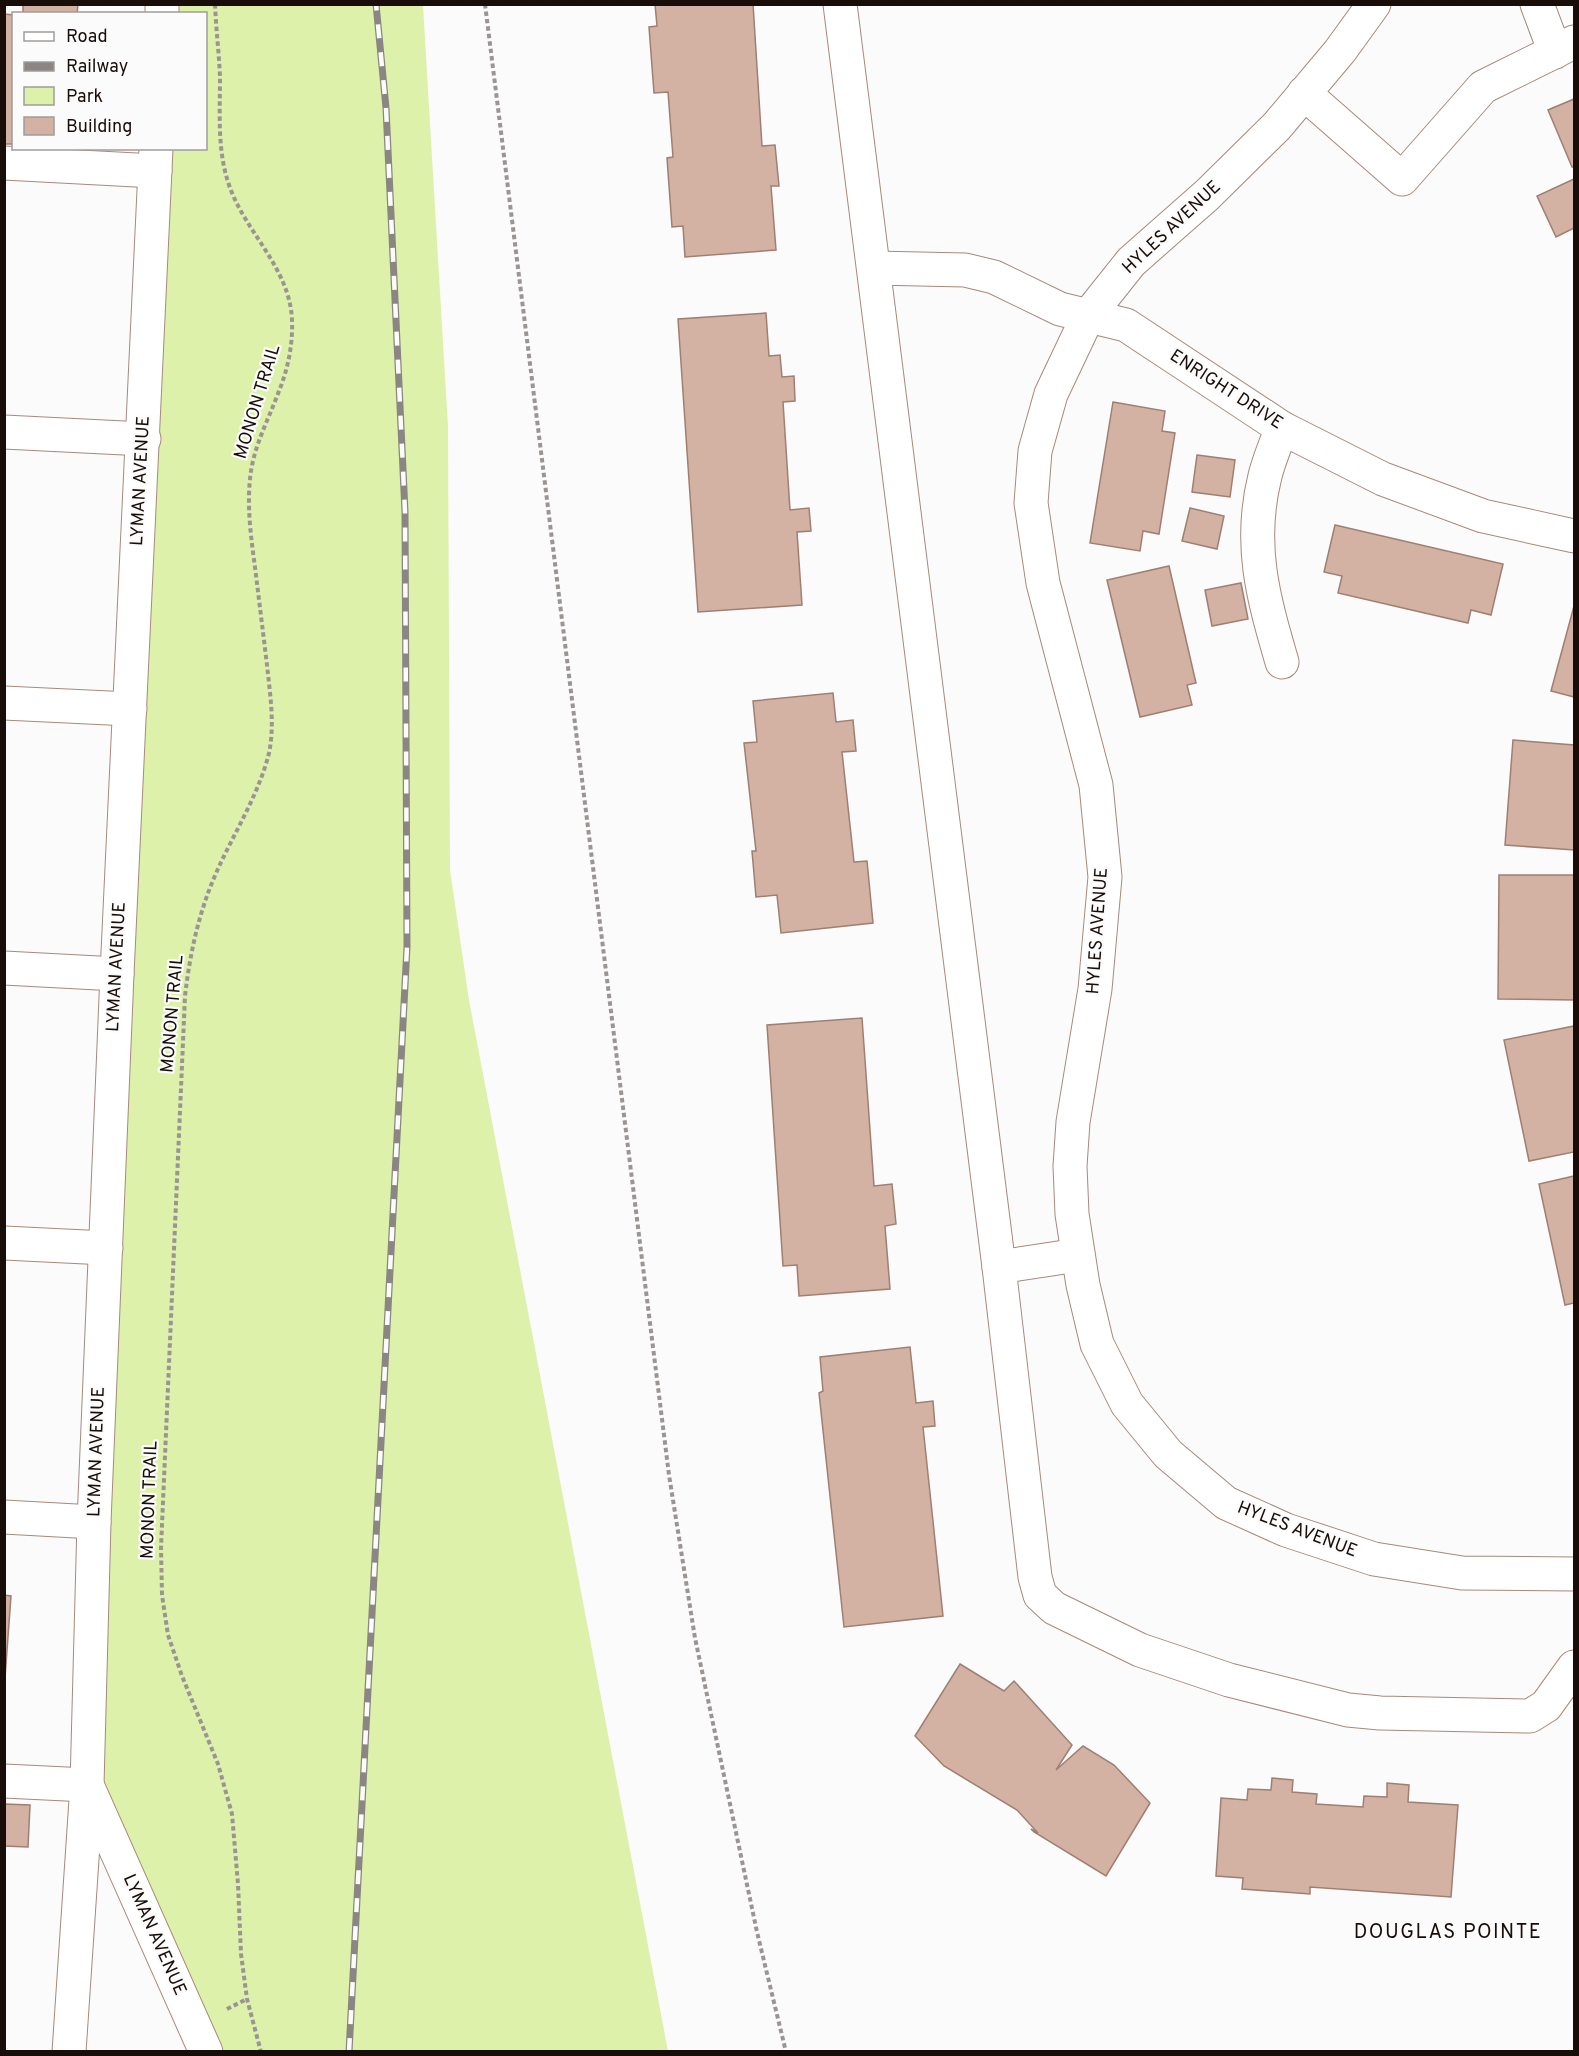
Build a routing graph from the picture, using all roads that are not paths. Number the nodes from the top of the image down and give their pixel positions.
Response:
1 (840, 4) edge
2 (1374, 4) edge
3 (1537, 4) edge
4 (1565, 47) edge
5 (1304, 93) junction
6 (156, 160) edge
7 (4, 163) edge
8 (874, 268) junction
9 (1088, 316) junction
10 (1282, 428) junction
11 (4, 432) edge
12 (144, 439) junction
13 (1575, 536) edge
14 (1282, 662) dead end
15 (4, 703) edge
16 (130, 709) junction
17 (4, 968) edge
18 (117, 974) junction
19 (4, 1243) edge
20 (106, 1248) junction
21 (1078, 1255) junction
22 (999, 1267) junction
23 (4, 1517) edge
24 (94, 1522) junction
25 (1575, 1574) edge
26 (1575, 1667) edge
27 (4, 1781) edge
28 (87, 1785) junction
29 (69, 2052) edge
30 (206, 2052) edge

1 - 8 street
2 - 5 street, HYLES AVENUE
3 - 4 street
4 - 5 street
5 - 9 street, HYLES AVENUE
6 - 7 street
6 - 12 street, LYMAN AVENUE
8 - 9 street, ENRIGHT DRIVE
8 - 22 street
9 - 10 street, ENRIGHT DRIVE
9 - 21 street, HYLES AVENUE
10 - 13 street, ENRIGHT DRIVE
10 - 14 street
11 - 12 street
12 - 16 street, LYMAN AVENUE
15 - 16 street
16 - 18 street, LYMAN AVENUE
17 - 18 street
18 - 20 street, LYMAN AVENUE
19 - 20 street
20 - 24 street, LYMAN AVENUE
21 - 22 street
21 - 25 street, HYLES AVENUE
22 - 26 street
23 - 24 street
24 - 28 street, LYMAN AVENUE
27 - 28 street
28 - 29 street, LYMAN AVENUE
28 - 30 street, LYMAN AVENUE

